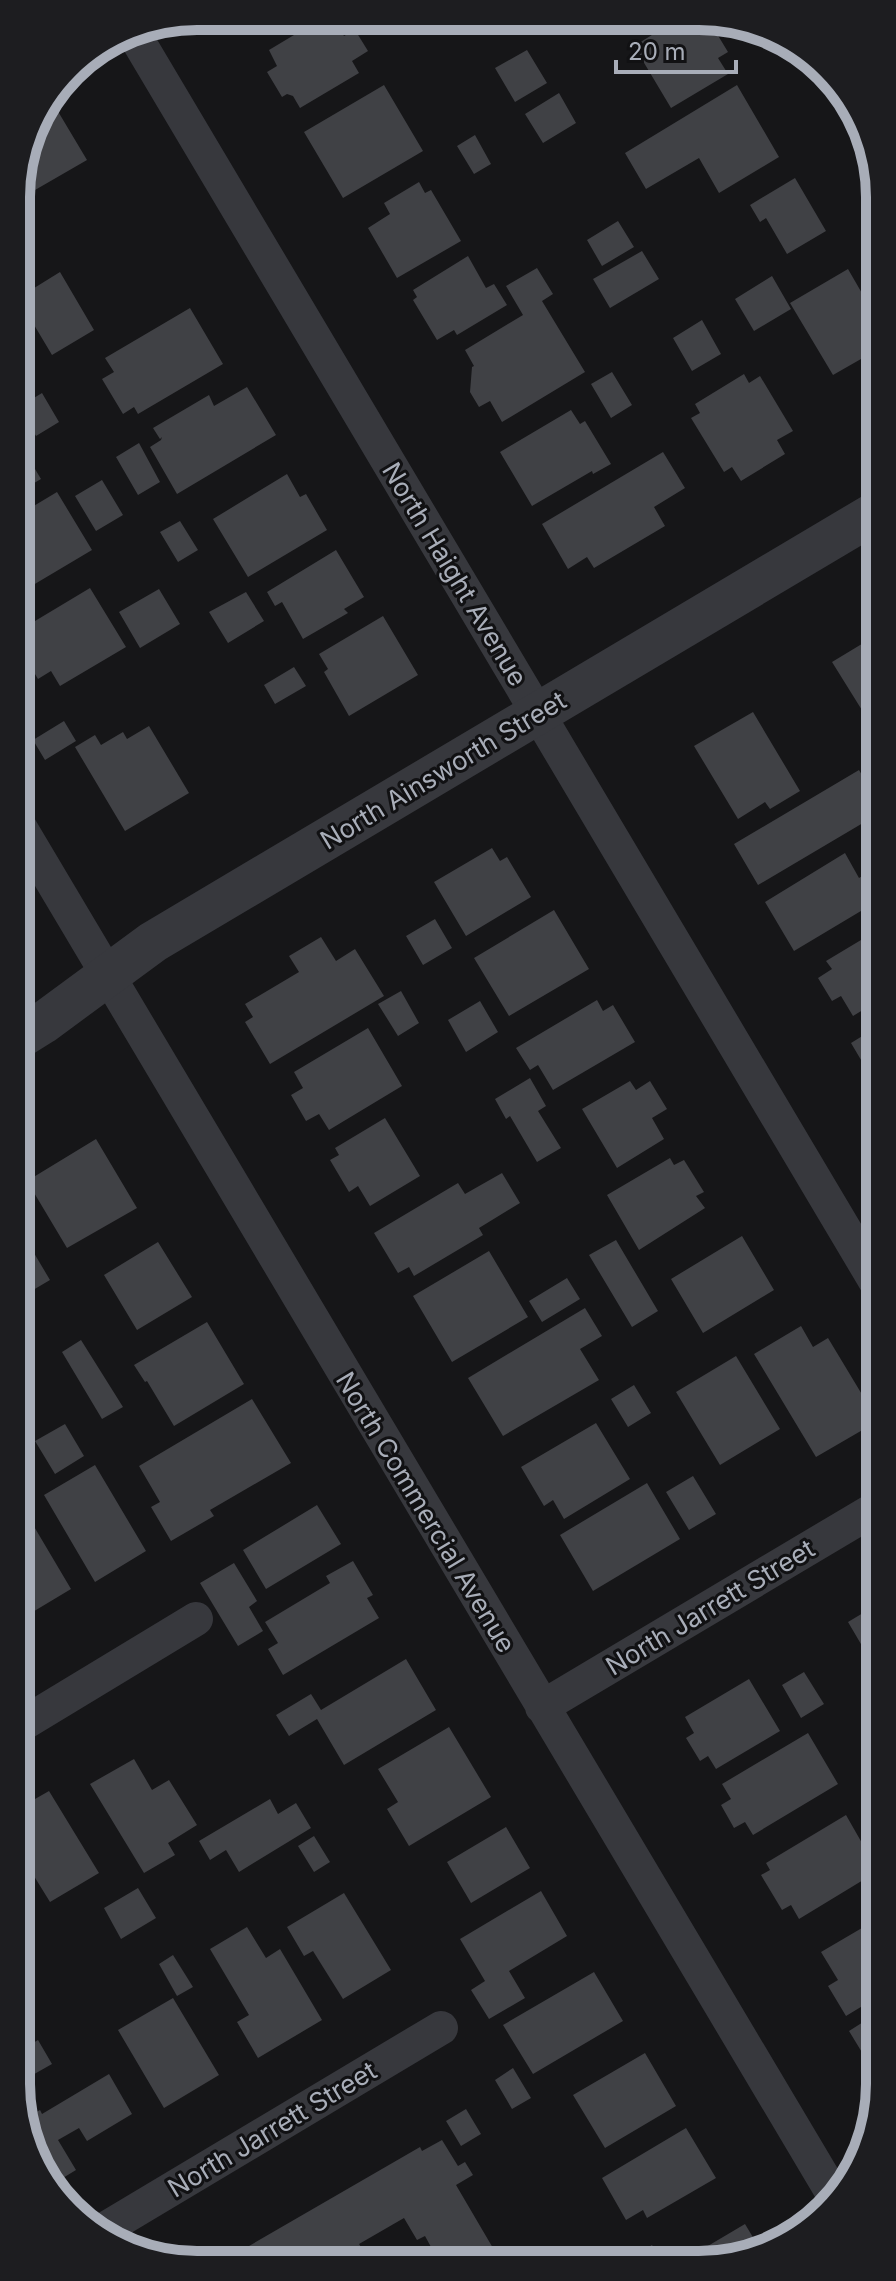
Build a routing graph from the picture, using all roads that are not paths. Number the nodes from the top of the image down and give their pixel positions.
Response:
1 (138, 41) edge
2 (866, 518) edge
3 (538, 713) junction
4 (30, 844) edge
5 (108, 975) junction
6 (30, 1030) edge
7 (866, 1265) edge
8 (866, 1514) edge
9 (196, 1619) dead end
10 (542, 1707) junction
11 (30, 1720) edge
12 (441, 2028) dead end
13 (829, 2188) edge
14 (109, 2226) edge

1 - 3 street, North Haight Avenue
2 - 3 street, North Ainsworth Street
3 - 5 street, North Ainsworth Street
3 - 7 street, North Haight Avenue
4 - 5 street, North Commercial Avenue
5 - 6 street, North Ainsworth Street
5 - 10 street, North Commercial Avenue
8 - 10 street, North Jarrett Street
9 - 11 street
10 - 13 street, North Commercial Avenue
12 - 14 street, North Jarrett Street

